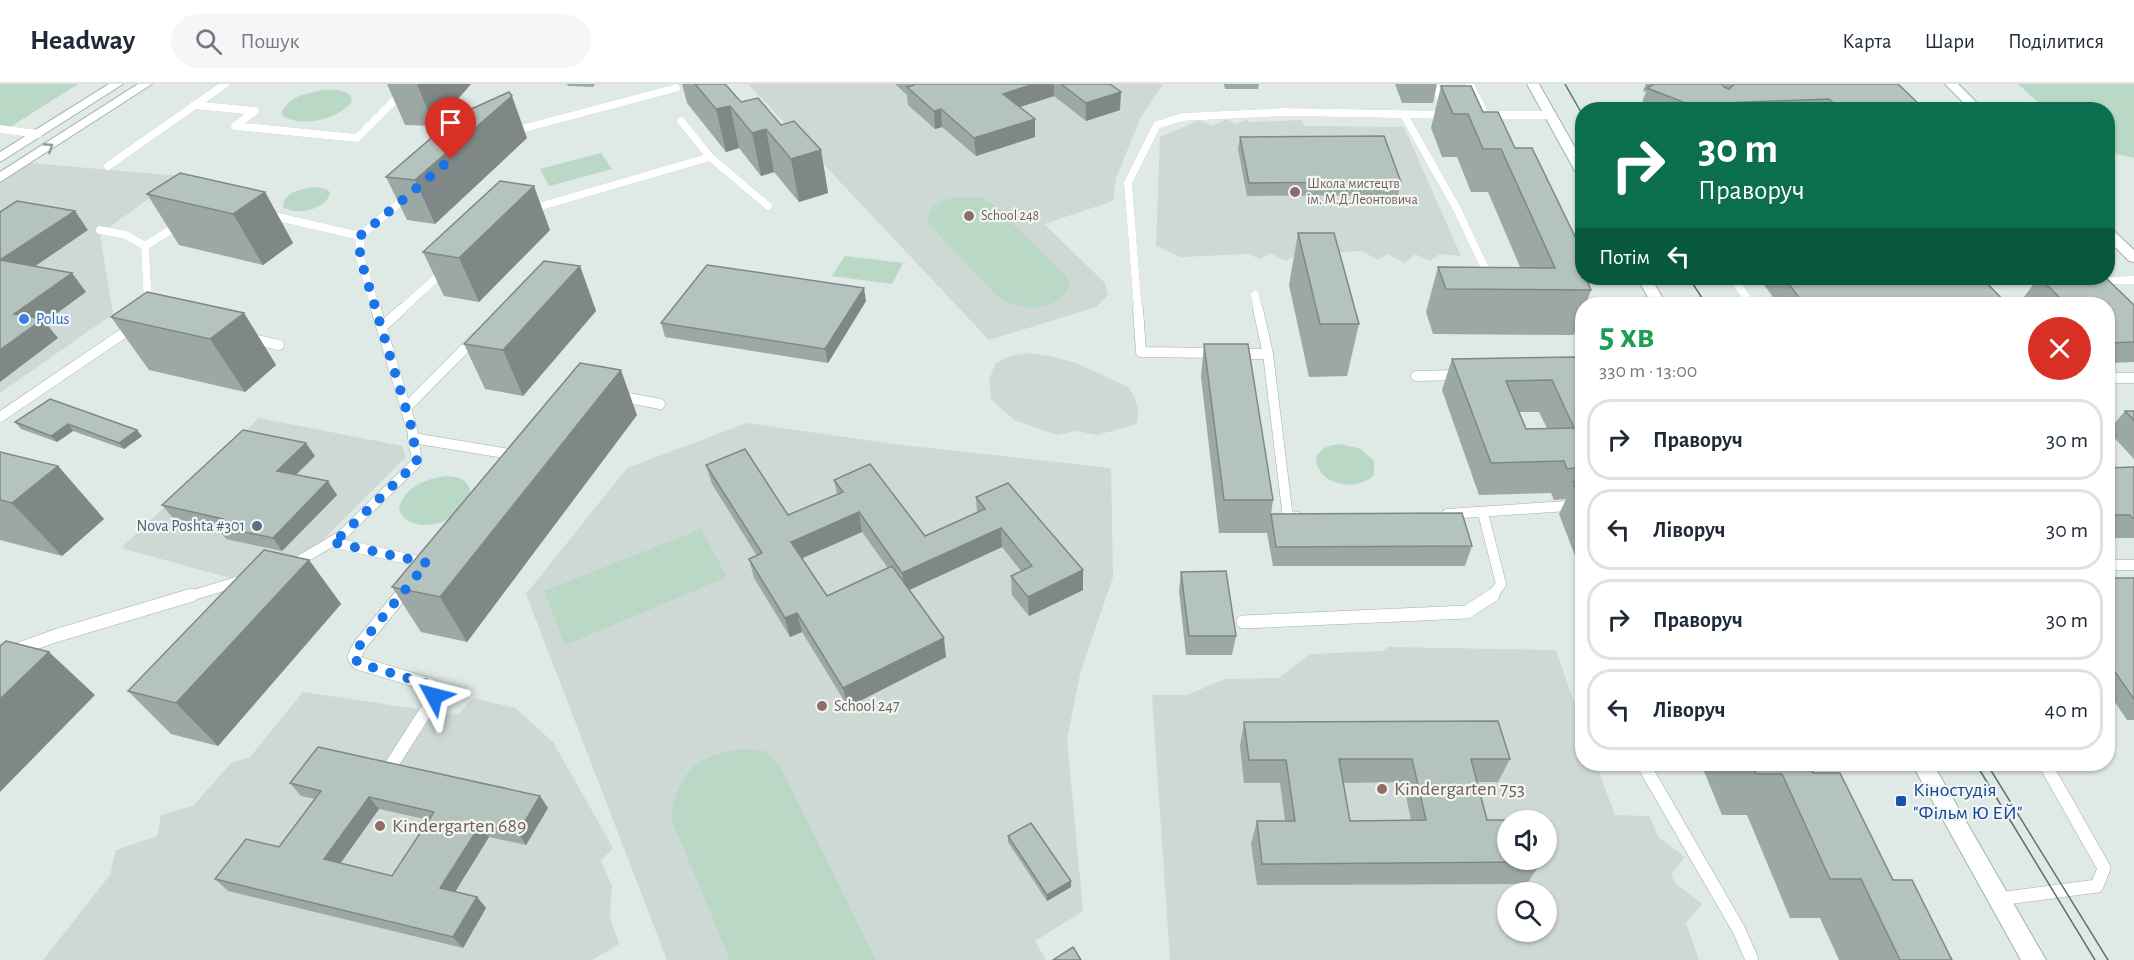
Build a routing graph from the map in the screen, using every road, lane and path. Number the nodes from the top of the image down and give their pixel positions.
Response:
1 (117, 84) edge
2 (146, 84) edge
3 (225, 84) edge
4 (411, 84) edge
5 (1434, 84) edge
6 (1470, 84) edge
7 (1533, 84) edge
8 (1951, 84) edge
9 (676, 88) dead end
10 (1970, 102) edge
11 (194, 105) junction
12 (1404, 115) junction
13 (1448, 115) junction
14 (1458, 115) edge
15 (1476, 115) edge
16 (1485, 115) junction
17 (1551, 115) junction
18 (681, 121) dead end
19 (1490, 124) edge
20 (0, 129) edge
21 (38, 134) junction
22 (504, 134) edge
23 (710, 157) junction
24 (0, 158) edge
25 (1575, 158) edge
26 (108, 166) dead end
27 (0, 178) edge
28 (415, 190) edge
29 (768, 206) dead end
30 (250, 210) edge
31 (522, 212) edge
32 (184, 221) edge
33 (100, 230) dead end
34 (360, 236) junction
35 (2115, 239) edge
36 (145, 246) junction
37 (2134, 258) edge
38 (450, 265) edge
39 (2115, 280) edge
40 (2134, 280) edge
41 (1496, 292) edge
42 (1255, 295) dead end
43 (382, 327) junction
44 (484, 328) edge
45 (232, 335) edge
46 (279, 345) dead end
47 (1222, 354) edge
48 (1233, 354) edge
49 (1268, 354) junction
50 (1474, 375) edge
51 (1416, 376) dead end
52 (2115, 378) edge
53 (2134, 378) edge
54 (604, 394) edge
55 (660, 404) dead end
56 (406, 408) junction
57 (0, 417) edge
58 (413, 438) junction
59 (517, 455) edge
60 (1575, 506) edge
61 (1483, 513) junction
62 (1439, 514) edge
63 (1310, 517) edge
64 (331, 542) junction
65 (2134, 565) edge
66 (2115, 566) edge
67 (278, 570) edge
68 (258, 576) edge
69 (1243, 622) dead end
70 (34, 644) junction
71 (0, 656) edge
72 (9, 668) edge
73 (392, 764) edge
74 (1647, 771) edge
75 (1926, 771) edge
76 (2049, 771) edge
77 (2000, 899) junction
78 (1752, 960) edge
79 (2034, 960) edge

1 - 21 street
27 -> 2 street
3 - 11 lane
4 - 11 lane
5 - 13 lane
6 - 16 lane
7 - 17 street
8 - 10 street
9 - 22 lane
11 - 26 lane
12 - 13 lane
12 - 41 lane
12 - 47 lane
13 - 14 lane
15 - 16 lane
16 - 17 lane
16 - 19 lane
17 - 25 street
18 - 23 lane
20 - 21 lane
21 - 24 street
23 - 29 lane
23 - 31 lane
28 - 34 lane
30 - 34 lane
32 - 36 lane
33 - 36 lane
34 - 43 lane
35 - 37 street
36 - 57 lane
38 - 43 lane
39 - 40 lane
42 - 49 lane
43 - 56 lane
44 - 56 lane
45 - 46 lane
48 - 49 lane
49 - 63 lane
50 - 51 lane
52 - 53 lane
54 - 55 lane
56 - 58 lane
58 - 59 lane
58 - 64 lane
60 - 61 lane
61 - 62 lane
61 - 69 lane
64 - 67 lane
64 - 73 lane
65 - 66 lane
68 - 70 lane
70 - 71 lane
70 - 72 lane
74 - 78 lane
75 - 77 street
76 - 77 lane
77 - 79 street

